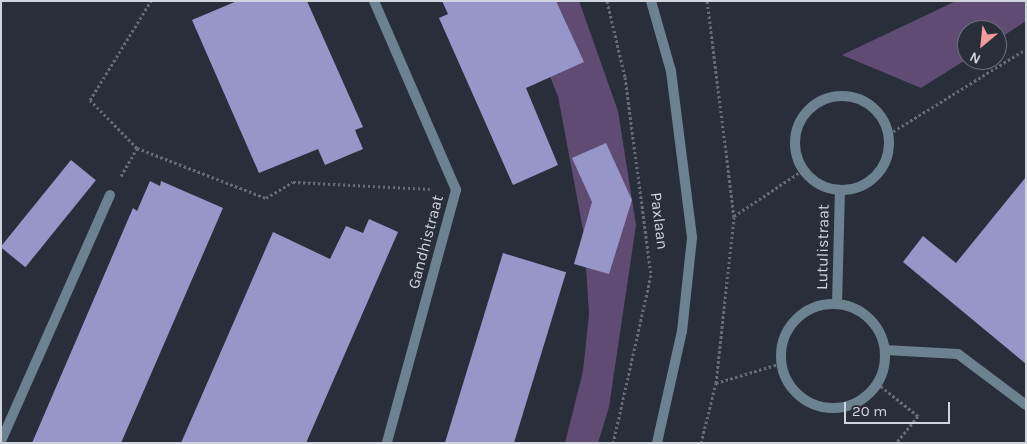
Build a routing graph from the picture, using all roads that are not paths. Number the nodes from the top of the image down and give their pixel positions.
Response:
1 (374, 1) edge
2 (651, 1) edge
3 (840, 191) junction
4 (110, 195) road end
5 (837, 304) junction
6 (885, 350) junction
7 (1026, 405) edge
8 (1, 441) edge
9 (386, 443) edge
10 (657, 443) edge

1 - 9 street, Gandhistraat
2 - 10 street, Paxlaan
3 - 3 street, Lutulistraat
3 - 5 street, Lutulistraat
4 - 8 street
5 - 6 street, Lutulistraat
5 - 6 street, Lutulistraat
6 - 7 street

